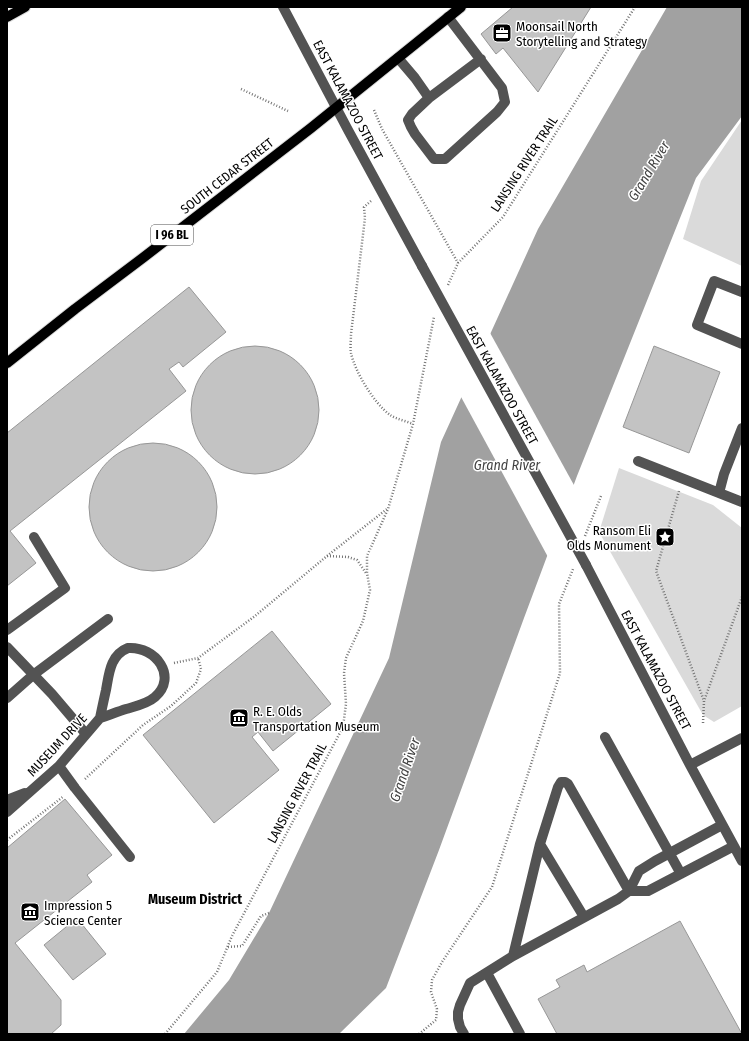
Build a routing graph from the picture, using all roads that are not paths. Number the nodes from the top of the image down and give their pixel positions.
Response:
1 (25, 7) edge
2 (283, 7) edge
3 (461, 7) edge
4 (7, 17) edge
5 (448, 17) junction
6 (398, 58) junction
7 (481, 59) junction
8 (429, 98) junction
9 (337, 108) junction
10 (742, 292) edge
11 (742, 344) edge
12 (7, 362) edge
13 (742, 428) edge
14 (638, 461) dead end
15 (719, 492) junction
16 (742, 502) edge
17 (34, 537) dead end
18 (108, 619) dead end
19 (7, 630) edge
20 (7, 647) edge
21 (33, 675) junction
22 (7, 698) edge
23 (100, 718) junction
24 (86, 734) junction
25 (606, 737) dead end
26 (742, 738) edge
27 (690, 765) junction
28 (59, 766) junction
29 (32, 790) junction
30 (7, 800) edge
31 (7, 812) edge
32 (722, 825) junction
33 (540, 844) junction
34 (734, 846) junction
35 (670, 853) junction
36 (130, 857) dead end
37 (742, 861) edge
38 (681, 874) junction
39 (629, 891) junction
40 (584, 917) junction
41 (513, 956) junction
42 (487, 973) junction
43 (464, 1034) edge
44 (520, 1034) edge

1 - 4 main road
2 - 9 street, EAST KALAMAZOO STREET
3 - 5 main road, SOUTH CEDAR STREET / I 96 BL
5 - 6 main road, SOUTH CEDAR STREET / I 96 BL
5 - 7 street
6 - 8 street
6 - 9 main road, SOUTH CEDAR STREET / I 96 BL
7 - 8 street
7 - 8 street
9 - 12 main road, SOUTH CEDAR STREET / I 96 BL
9 - 27 street, EAST KALAMAZOO STREET, bridge
10 - 11 street
13 - 15 street
14 - 15 street
15 - 16 street
17 - 19 street
18 - 21 street
20 - 21 street
21 - 22 street
21 - 24 street
23 - 23 street, MUSEUM DRIVE
23 - 24 street, MUSEUM DRIVE
24 - 28 street, MUSEUM DRIVE
25 - 35 street
26 - 27 street
27 - 32 street, EAST KALAMAZOO STREET
28 - 29 street, MUSEUM DRIVE
28 - 36 street
29 - 30 street, MUSEUM DRIVE
29 - 31 street, MUSEUM DRIVE
32 - 34 street, EAST KALAMAZOO STREET
32 - 35 street
33 - 39 street
33 - 40 street
33 - 41 street
34 - 37 street, EAST KALAMAZOO STREET
34 - 38 street
35 - 38 street
35 - 39 street
38 - 39 street
39 - 40 street
40 - 41 street
41 - 42 street
42 - 43 street
42 - 44 street

